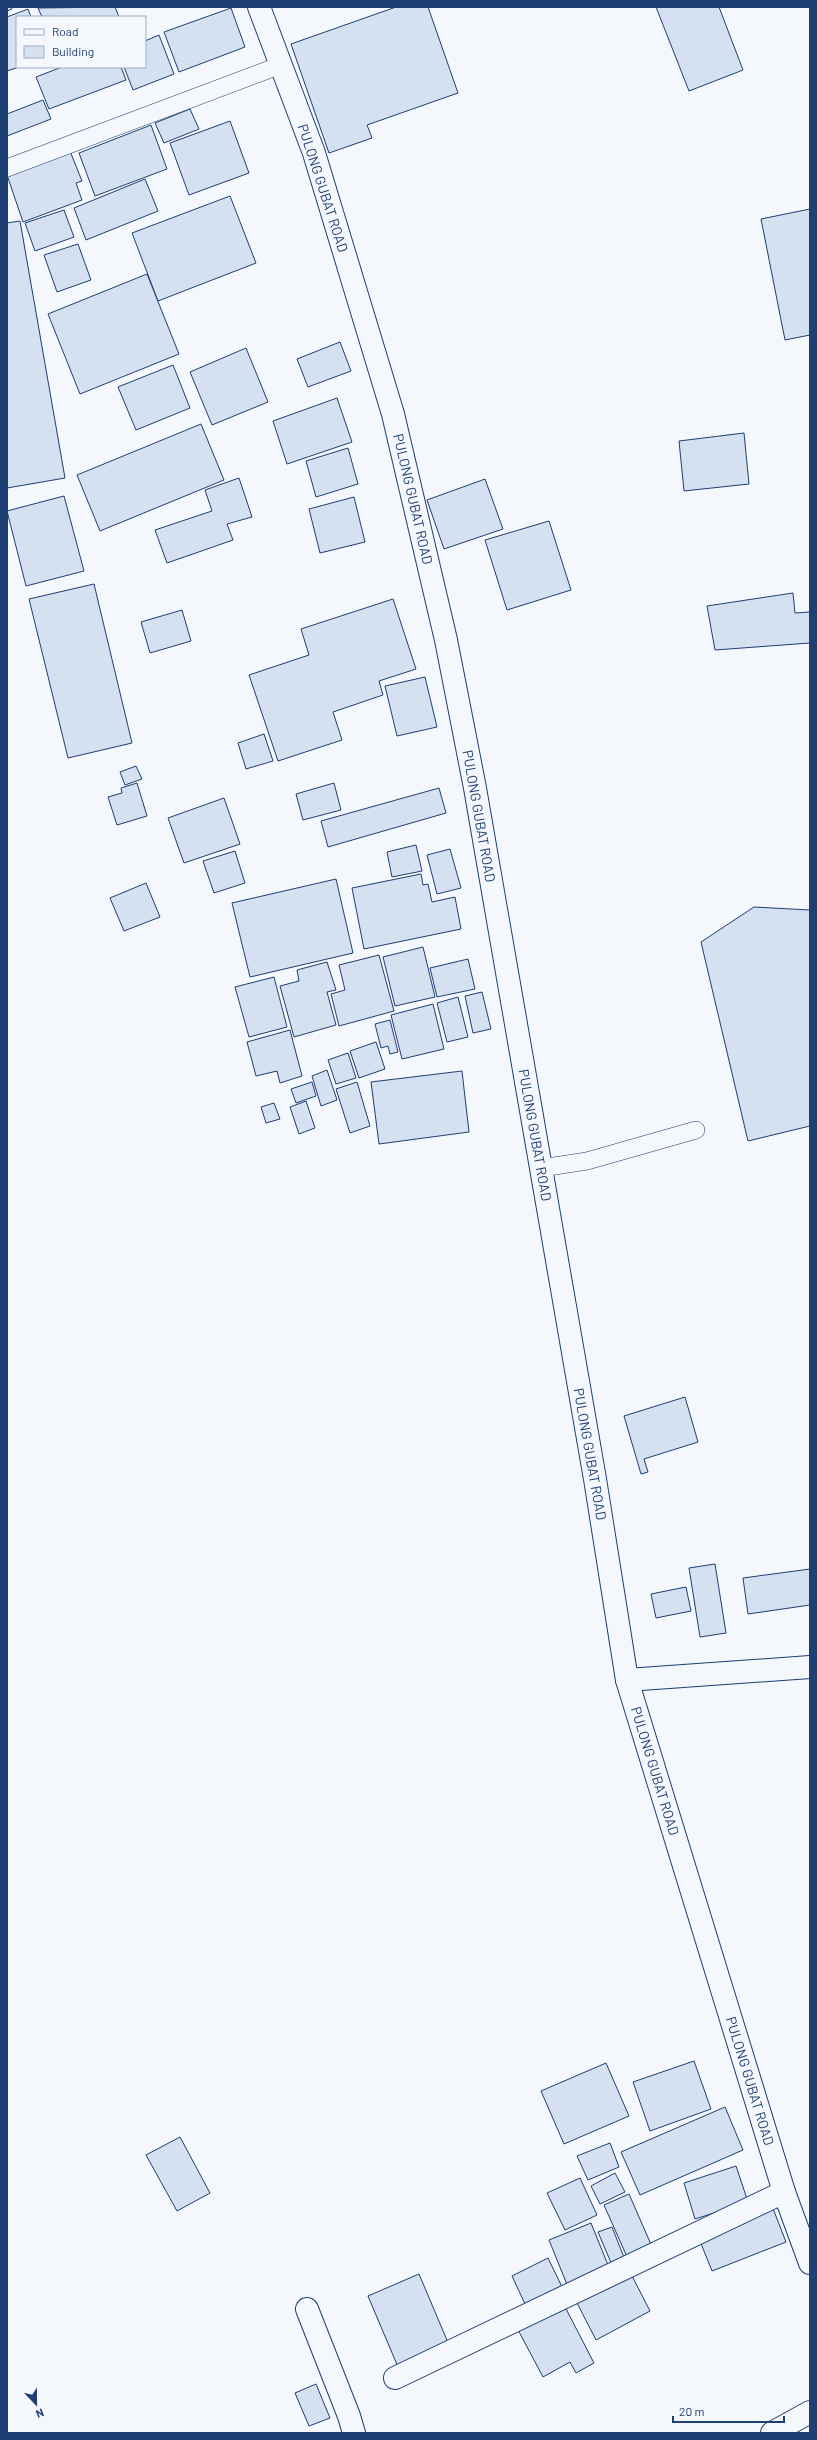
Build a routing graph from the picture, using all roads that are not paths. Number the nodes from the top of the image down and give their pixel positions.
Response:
1 (259, 7) edge
2 (281, 65) junction
3 (7, 168) edge
4 (696, 1130) dead end
5 (540, 1168) junction
6 (810, 1667) edge
7 (627, 1680) junction
8 (784, 2192) junction
9 (810, 2263) edge
10 (307, 2309) dead end
11 (396, 2378) dead end
12 (810, 2412) edge
13 (354, 2433) edge
14 (772, 2433) edge

1 - 2 main road, PULONG GUBAT ROAD
2 - 3 lane
2 - 5 main road, PULONG GUBAT ROAD
4 - 5 lane
5 - 7 main road, PULONG GUBAT ROAD
6 - 7 main road
7 - 8 main road, PULONG GUBAT ROAD
8 - 9 main road, PULONG GUBAT ROAD
8 - 11 main road
10 - 13 main road
12 - 14 main road

